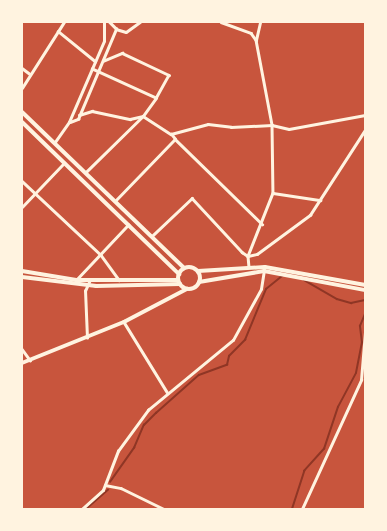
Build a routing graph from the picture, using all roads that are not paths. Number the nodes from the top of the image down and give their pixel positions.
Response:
1 (64, 22) edge
2 (104, 22) edge
3 (109, 22) edge
4 (140, 22) edge
5 (221, 22) edge
6 (260, 22) edge
7 (116, 29) junction
8 (58, 31) junction
9 (256, 40) junction
10 (95, 61) junction
11 (103, 61) junction
12 (22, 68) edge
13 (92, 69) junction
14 (98, 72) junction
15 (30, 74) junction
16 (22, 88) edge
17 (156, 98) junction
18 (22, 112) edge
19 (79, 115) junction
20 (365, 115) edge
21 (143, 116) junction
22 (22, 122) edge
23 (69, 122) junction
24 (272, 125) junction
25 (365, 130) edge
26 (171, 134) junction
27 (175, 139) junction
28 (55, 142) junction
29 (64, 162) junction
30 (86, 172) junction
31 (22, 181) edge
32 (35, 192) junction
33 (273, 193) junction
34 (320, 200) junction
35 (115, 201) junction
36 (22, 206) edge
37 (262, 224) junction
38 (128, 225) junction
39 (152, 236) junction
40 (101, 255) junction
41 (248, 256) junction
42 (248, 267) junction
43 (184, 268) junction
44 (264, 269) junction
45 (22, 271) edge
46 (198, 271) junction
47 (179, 274) junction
48 (22, 277) edge
49 (76, 280) junction
50 (90, 280) junction
51 (120, 281) junction
52 (179, 282) junction
53 (199, 282) junction
54 (90, 286) junction
55 (364, 288) edge
56 (187, 289) junction
57 (124, 322) junction
58 (365, 332) edge
59 (87, 338) junction
60 (22, 349) edge
61 (30, 360) junction
62 (22, 363) edge
63 (167, 392) junction
64 (105, 485) junction
65 (82, 509) edge
66 (164, 509) edge
67 (302, 509) edge

1 - 8 street
2 - 10 street
3 - 7 street
4 - 7 street
5 - 9 street
6 - 9 street
7 - 11 street
8 - 10 street
8 - 15 street
9 - 24 street
10 - 13 street
11 - 14 street
11 - 17 street
12 - 15 street
13 - 14 street
13 - 23 street
14 - 17 street
14 - 19 street
15 - 16 street
17 - 21 street
18 - 28 main road
19 - 21 street
19 - 23 street
20 - 24 street
21 - 26 street
21 - 30 street
22 - 29 main road
23 - 28 street
24 - 26 street
24 - 33 street
25 - 34 street
26 - 27 street
27 - 35 street
27 - 37 street
28 - 30 main road
29 - 32 street
29 - 38 main road
30 - 35 main road
31 - 32 street
32 - 36 street
32 - 40 street
33 - 34 street
33 - 37 street
34 - 41 street
35 - 39 main road
37 - 41 street
38 - 40 street
38 - 47 main road
39 - 41 street
39 - 43 main road
40 - 49 street
40 - 51 street
41 - 42 street
42 - 44 main road
42 - 46 main road
43 - 46 main road
43 - 47 main road
44 - 53 main road
44 - 55 main road
44 - 63 street
45 - 49 main road
46 - 53 main road
47 - 52 main road
48 - 54 main road
49 - 50 main road
50 - 51 main road
50 - 54 street
51 - 52 main road
52 - 54 main road
52 - 56 main road
53 - 56 main road
54 - 59 street
56 - 57 main road
57 - 59 main road
57 - 63 street
58 - 67 street
59 - 61 main road
60 - 61 street
61 - 62 main road
63 - 64 street
64 - 65 street
64 - 66 street

